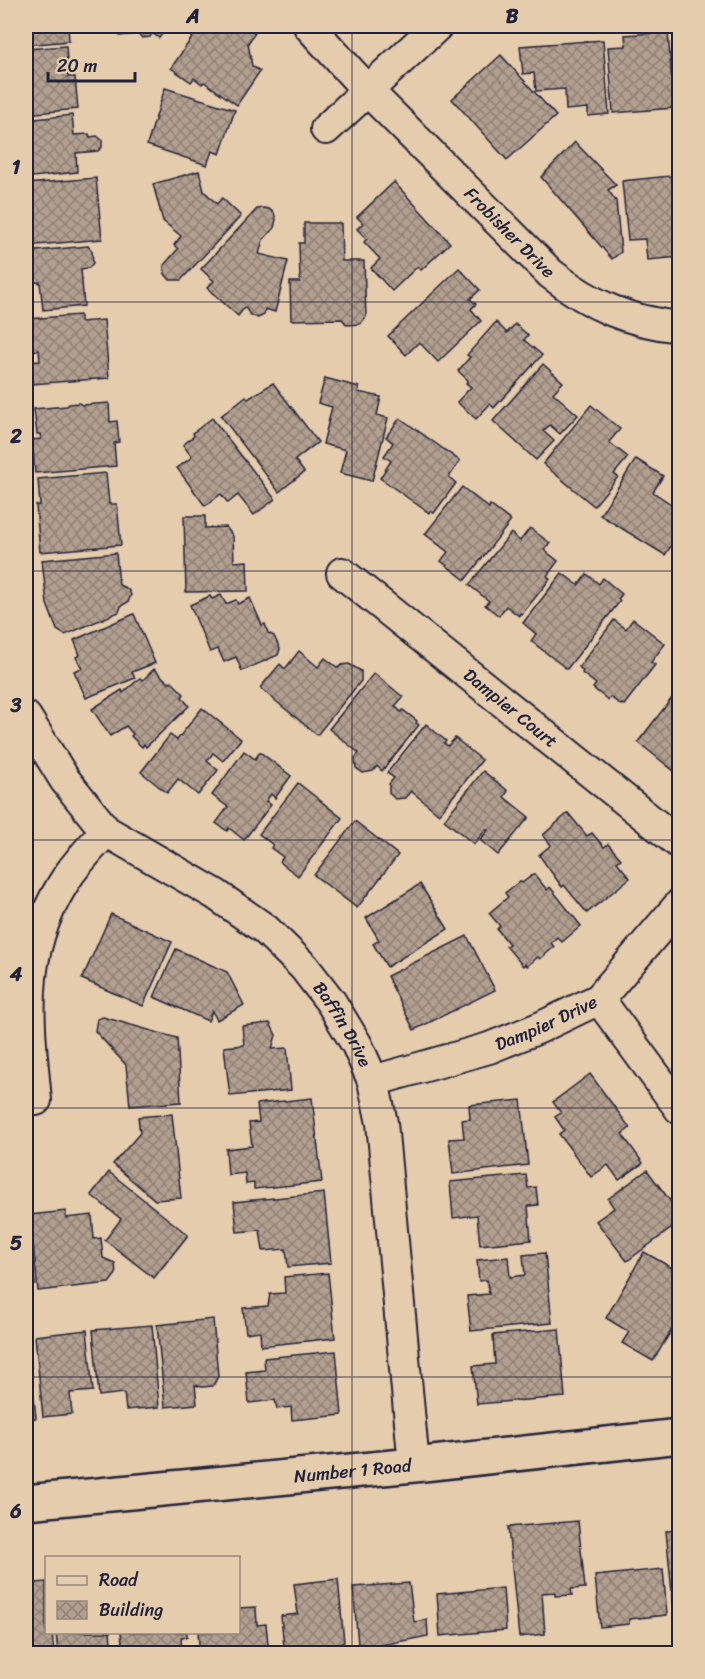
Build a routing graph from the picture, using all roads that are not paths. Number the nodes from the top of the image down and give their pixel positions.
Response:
1 (309, 26) edge
2 (437, 26) edge
3 (367, 90) junction
4 (326, 129) dead end
5 (680, 327) edge
6 (342, 573) dead end
7 (26, 717) edge
8 (106, 831) junction
9 (680, 844) edge
10 (680, 904) edge
11 (599, 999) junction
12 (373, 1081) junction
13 (36, 1100) dead end
14 (680, 1109) edge
15 (680, 1436) edge
16 (414, 1465) junction
17 (26, 1502) edge

1 - 3 street, Frobisher Drive
2 - 3 street
3 - 4 street
3 - 5 street, Frobisher Drive
6 - 9 street, Dampier Court
7 - 8 street, Baffin Drive
8 - 12 street, Baffin Drive
8 - 13 street
10 - 11 street, Dampier Drive
11 - 12 street, Dampier Drive
11 - 14 street
12 - 16 street, Baffin Drive
15 - 16 main road, Number 1 Road
16 - 17 main road, Number 1 Road

